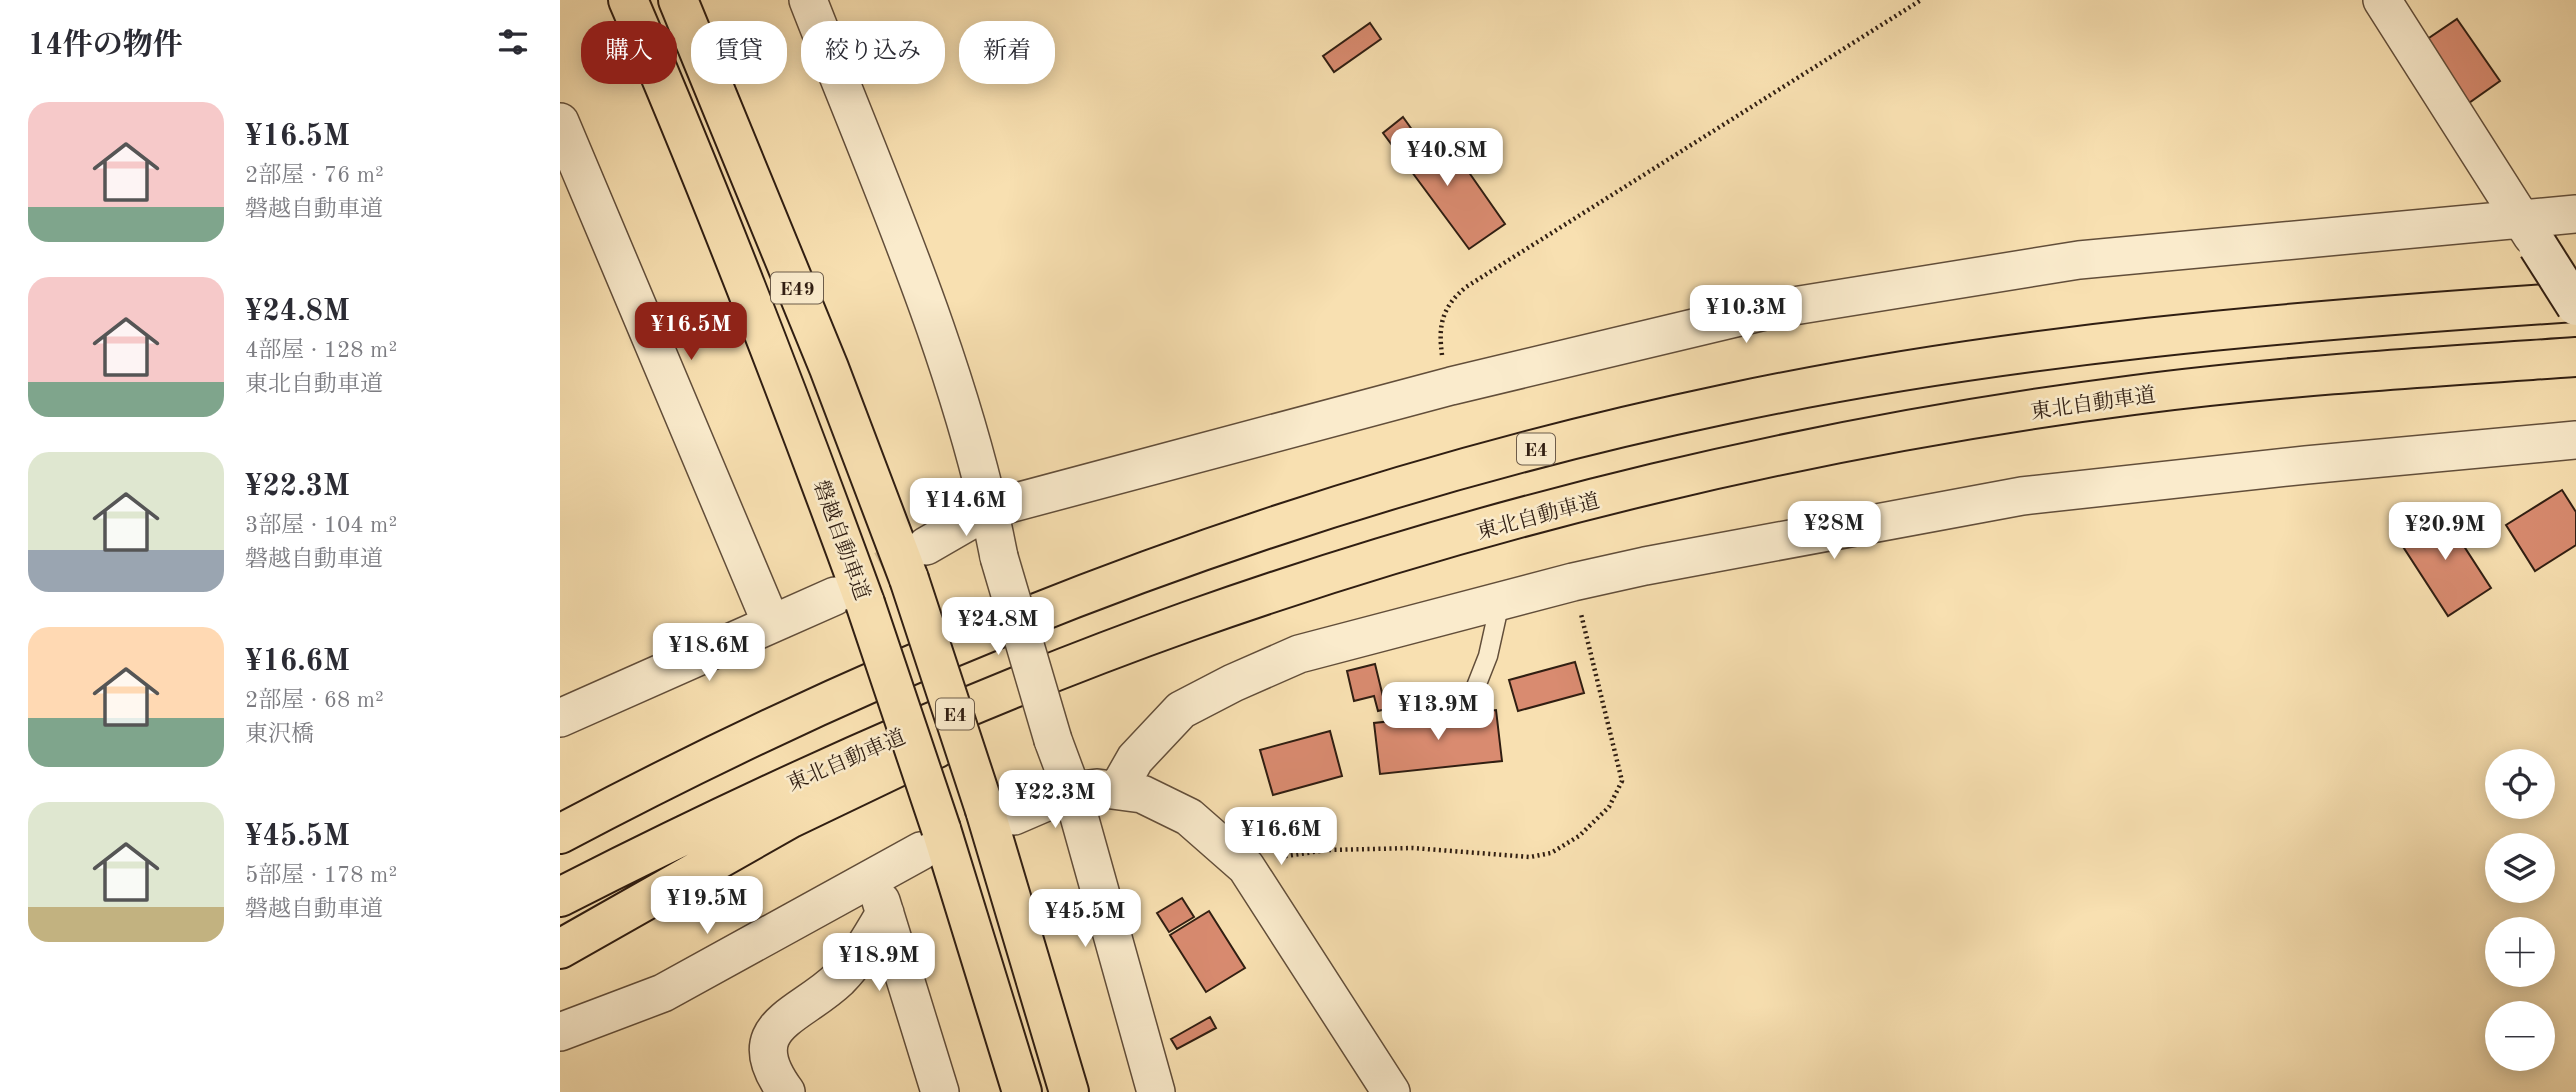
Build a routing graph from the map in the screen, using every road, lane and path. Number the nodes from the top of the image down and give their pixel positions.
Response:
1 (628, 0) edge
2 (678, 0) edge
3 (808, 0) edge
4 (1921, 0) edge
5 (2382, 0) edge
6 (560, 122) edge
7 (2576, 214) edge
8 (2529, 232) junction
9 (2576, 304) edge
10 (2576, 357) edge
11 (1451, 386) junction
12 (2576, 440) edge
13 (990, 509) junction
14 (918, 563) junction
15 (1363, 564) junction
16 (1573, 582) junction
17 (850, 600) junction
18 (1500, 602) junction
19 (771, 623) junction
20 (1475, 689) dead end
21 (560, 718) edge
22 (1118, 789) junction
23 (1072, 791) junction
24 (1000, 813) junction
25 (560, 834) edge
26 (931, 840) junction
27 (1241, 862) junction
28 (873, 877) junction
29 (560, 897) edge
30 (885, 913) junction
31 (560, 949) edge
32 (560, 1032) edge
33 (786, 1092) edge
34 (940, 1092) edge
35 (1023, 1092) edge
36 (1069, 1092) edge
37 (1156, 1092) edge
38 (1391, 1092) edge

1 - 17 highway, 磐越自動車道 / E49
2 - 14 highway, E49
3 - 13 street
4 - 11 path
5 - 8 street
6 - 19 street
7 - 8 street
8 - 9 street, bridge
8 - 11 street
9 - 25 highway, E4
10 - 15 highway, 東北自動車道 / E4
11 - 13 street
12 - 16 street
13 - 14 street
13 - 23 street, bridge
14 - 24 highway, E49, bridge
15 - 29 highway, 東北自動車道 / E4
15 - 31 highway
16 - 18 street
16 - 27 path
17 - 19 street
17 - 26 highway, 磐越自動車道 / E49, bridge
18 - 20 lane
18 - 22 street
19 - 21 street
22 - 23 street
22 - 27 street
23 - 24 street
23 - 37 street
24 - 36 highway, E49
26 - 28 street
26 - 35 highway, 磐越自動車道 / E49
27 - 38 street
28 - 30 street
28 - 32 street
30 - 33 street
30 - 34 street

